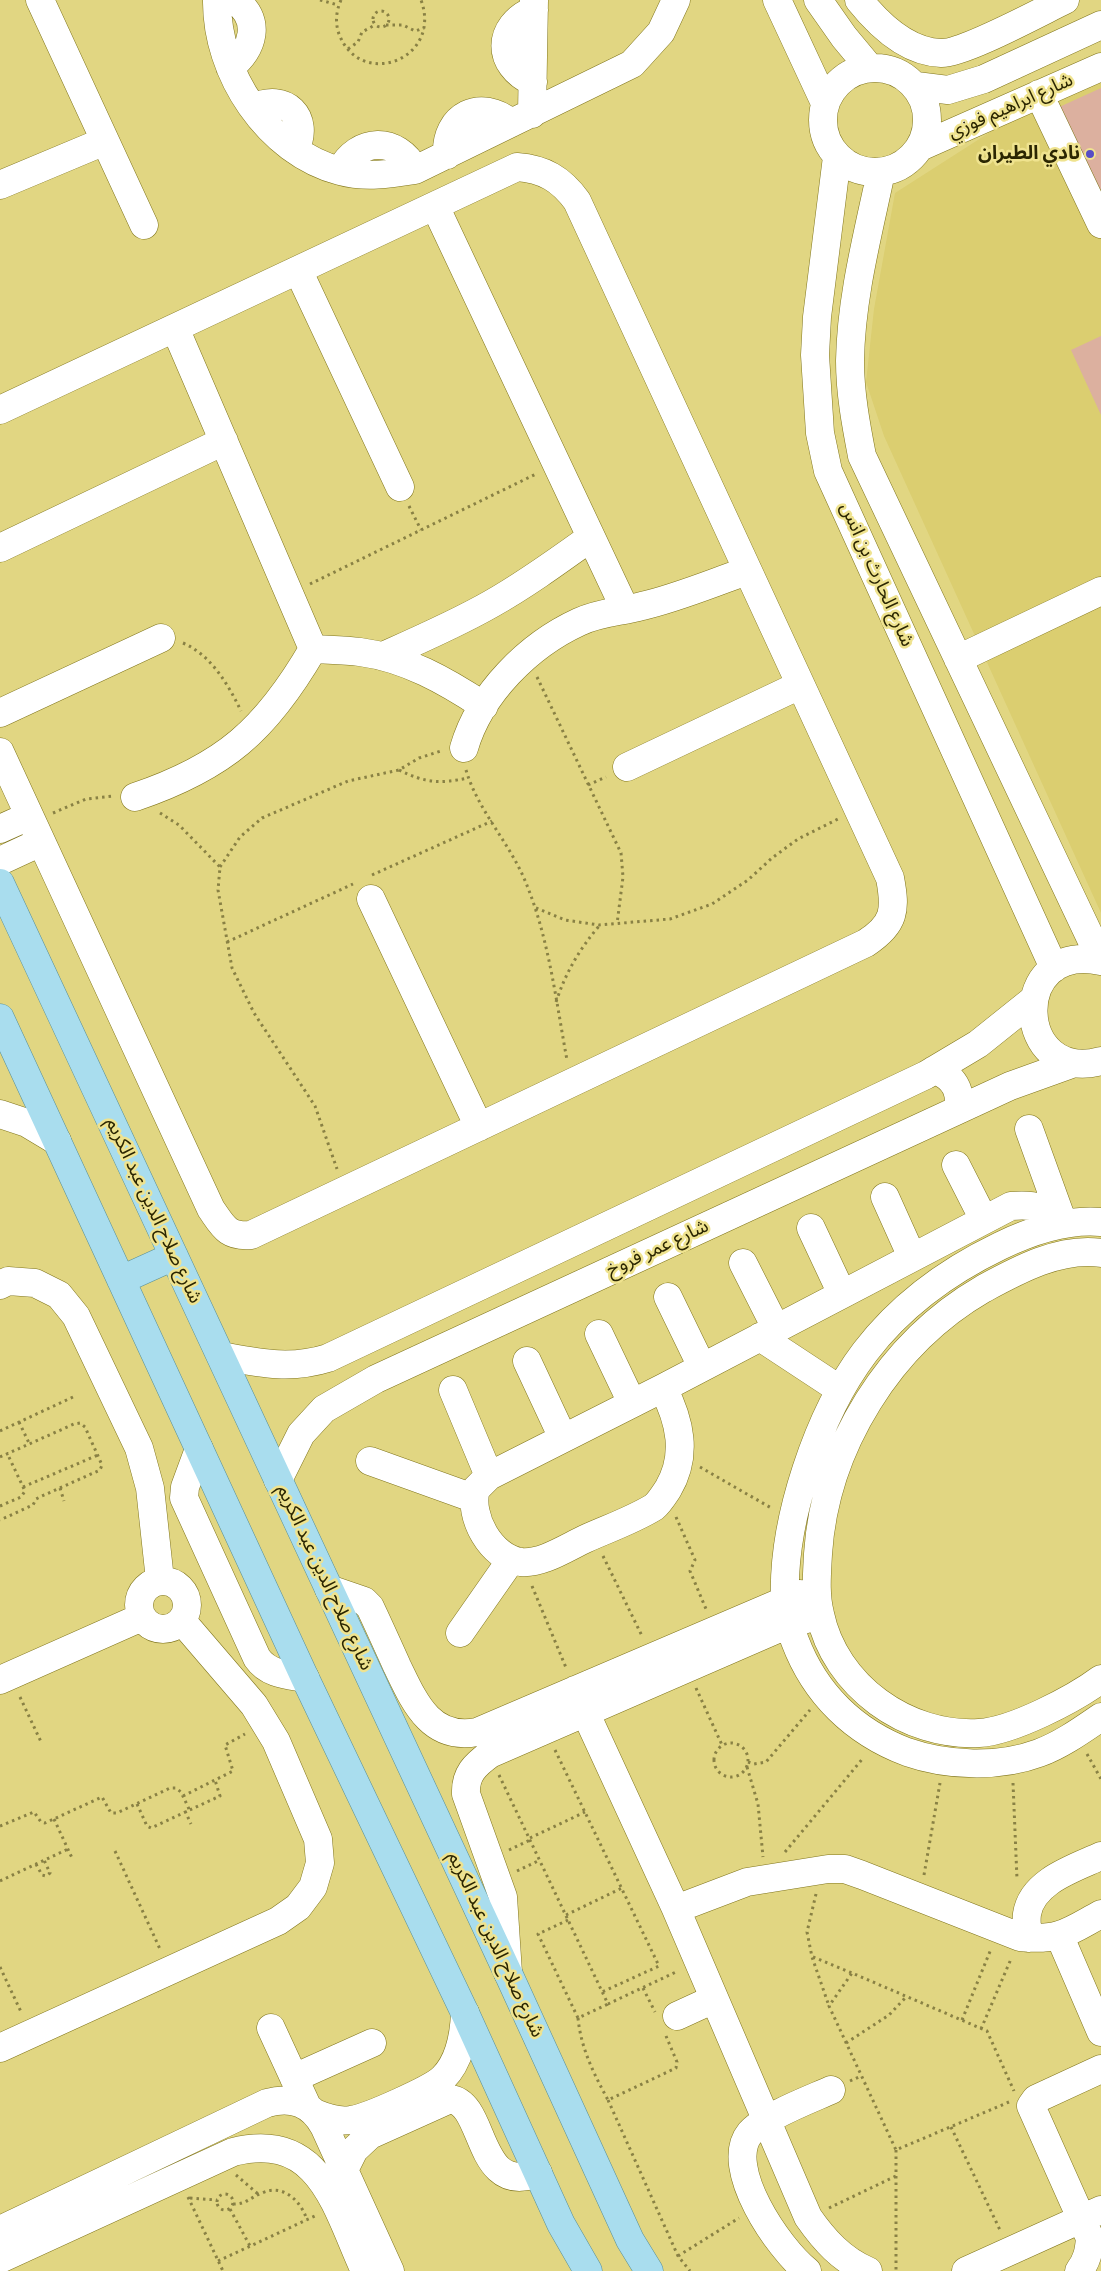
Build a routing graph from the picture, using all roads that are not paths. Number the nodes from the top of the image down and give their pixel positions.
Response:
1 (40, 0) edge
2 (217, 0) edge
3 (234, 0) edge
4 (676, 0) edge
5 (778, 0) edge
6 (818, 0) edge
7 (860, 0) edge
8 (1065, 0) edge
9 (534, 5) edge
10 (1101, 25) edge
11 (230, 67) junction
12 (869, 67) junction
13 (1101, 67) edge
14 (916, 86) junction
15 (1040, 94) junction
16 (825, 103) junction
17 (522, 118) junction
18 (105, 141) junction
19 (920, 147) junction
20 (837, 157) junction
21 (881, 172) junction
22 (0, 185) edge
23 (435, 206) junction
24 (831, 210) junction
25 (871, 222) junction
26 (144, 224) dead end
27 (1101, 224) edge
28 (298, 270) junction
29 (175, 328) junction
30 (0, 410) edge
31 (224, 441) junction
32 (400, 487) dead end
33 (590, 538) junction
34 (0, 548) edge
35 (747, 571) junction
36 (1101, 591) edge
37 (625, 609) junction
38 (161, 638) road end
39 (313, 649) junction
40 (382, 656) junction
41 (958, 658) junction
42 (800, 685) junction
43 (484, 706) junction
44 (0, 713) edge
45 (464, 748) road end
46 (0, 752) edge
47 (627, 767) dead end
48 (135, 797) road end
49 (34, 827) junction
50 (0, 828) edge
51 (0, 861) edge
52 (0, 883) edge
53 (1069, 893) junction
54 (371, 899) dead end
55 (1030, 915) junction
56 (1101, 960) edge
57 (1054, 968) junction
58 (1033, 1000) junction
59 (0, 1018) edge
60 (1101, 1061) edge
61 (1074, 1063) junction
62 (934, 1070) junction
63 (958, 1110) junction
64 (0, 1114) edge
65 (479, 1127) junction
66 (1030, 1129) dead end
67 (57, 1141) junction
68 (956, 1165) dead end
69 (884, 1198) dead end
70 (984, 1220) junction
71 (1101, 1222) edge
72 (1063, 1223) junction
73 (811, 1228) dead end
74 (1101, 1253) edge
75 (174, 1256) junction
76 (912, 1257) junction
77 (744, 1263) dead end
78 (121, 1280) junction
79 (0, 1285) edge
80 (842, 1294) junction
81 (668, 1297) dead end
82 (768, 1333) junction
83 (599, 1334) dead end
84 (340, 1352) junction
85 (220, 1356) junction
86 (526, 1361) dead end
87 (702, 1368) junction
88 (663, 1388) junction
89 (358, 1389) junction
90 (453, 1390) dead end
91 (839, 1390) junction
92 (632, 1404) junction
93 (563, 1438) junction
94 (199, 1450) junction
95 (370, 1461) dead end
96 (489, 1476) junction
97 (278, 1480) junction
98 (473, 1498) junction
99 (516, 1561) junction
100 (214, 1565) junction
101 (167, 1582) junction
102 (329, 1589) junction
103 (225, 1590) junction
104 (818, 1602) junction
105 (787, 1612) junction
106 (185, 1614) junction
107 (142, 1617) junction
108 (460, 1633) dead end
109 (5, 1678) edge
110 (305, 1678) junction
111 (1101, 1679) edge
112 (580, 1701) junction
113 (1101, 1717) edge
114 (1101, 1856) edge
115 (676, 1909) junction
116 (1101, 1914) edge
117 (1015, 1935) junction
118 (1060, 1937) junction
119 (508, 1973) junction
120 (714, 1999) junction
121 (465, 2013) junction
122 (665, 2021) road end
123 (271, 2028) dead end
124 (1101, 2032) edge
125 (372, 2043) dead end
126 (0, 2048) edge
127 (1101, 2068) edge
128 (445, 2075) junction
129 (294, 2078) junction
130 (831, 2090) dead end
131 (456, 2100) junction
132 (312, 2110) junction
133 (766, 2120) junction
134 (538, 2173) junction
135 (334, 2175) junction
136 (1092, 2214) edge
137 (0, 2230) edge
138 (2, 2252) edge
139 (365, 2271) edge
140 (390, 2271) edge
141 (588, 2271) edge
142 (649, 2271) edge
143 (807, 2271) edge
144 (868, 2271) edge
145 (966, 2271) edge
146 (1079, 2271) edge

1 - 18 street
2 - 11 street
3 - 11 street
4 - 17 street
5 - 16 street
6 - 12 street
7 - 8 street
9 - 17 street
10 - 14 street, شارع ابراهيم فوزي
11 - 17 street
12 - 14 street
12 - 16 street
13 - 15 street, شارع ابراهيم فوزي
14 - 19 street
15 - 19 street, شارع ابراهيم فوزي
15 - 27 street
16 - 20 street
18 - 22 street
18 - 26 street
19 - 21 street
20 - 21 street
20 - 24 street, شارع الحارث بن انس
21 - 25 street, شارع الحارث بن انس
23 - 28 street
23 - 33 street
23 - 35 street
24 - 25 street
24 - 55 street, شارع الحارث بن انس
25 - 41 street, شارع الحارث بن انس
28 - 29 street
28 - 32 street
29 - 30 street
29 - 31 street
31 - 34 street
31 - 39 street
33 - 37 street
33 - 40 street
35 - 37 street
35 - 42 street
36 - 41 street
37 - 43 street
38 - 44 street
39 - 40 street
39 - 48 street
40 - 43 street
41 - 53 street, شارع الحارث بن انس
42 - 47 street
42 - 65 street
43 - 45 street
46 - 49 street
49 - 50 street
49 - 51 street
49 - 65 street
52 - 75 main road, شارع صلاح الدين عبد الكريم
53 - 55 street
53 - 56 street, شارع الحارث بن انس
54 - 65 street
55 - 57 street, شارع الحارث بن انس
56 - 57 street
57 - 58 street
58 - 61 street
58 - 62 street
59 - 67 main road
60 - 61 street
61 - 63 street, شارع عمر فروخ
62 - 63 street
62 - 84 street
63 - 89 street, شارع عمر فروخ
64 - 67 street
66 - 72 street
67 - 78 main road
68 - 70 street
69 - 76 street
70 - 72 street
70 - 76 street
71 - 72 street
72 - 91 street
73 - 80 street
74 - 104 street
75 - 78 main road
75 - 85 main road, شارع صلاح الدين عبد الكريم
76 - 80 street
77 - 82 street
78 - 94 main road
79 - 101 street
80 - 82 street
81 - 87 street
82 - 87 street
82 - 91 street
83 - 92 street
84 - 85 street
84 - 89 street
85 - 97 main road, شارع صلاح الدين عبد الكريم
86 - 93 street
87 - 88 street
88 - 92 street
88 - 99 street
89 - 97 street, شارع عمر فروخ
90 - 96 street
91 - 105 street
92 - 93 street
93 - 96 street
94 - 100 street
94 - 110 main road
95 - 98 street
96 - 98 street
97 - 102 main road, شارع صلاح الدين عبد الكريم
98 - 99 street
99 - 108 street
100 - 101 street
100 - 103 street
101 - 106 street
101 - 107 street
102 - 112 street
102 - 119 main road, شارع صلاح الدين عبد الكريم
103 - 106 street
103 - 110 street
104 - 105 street
104 - 111 street
105 - 112 street
105 - 112 street
105 - 113 street
106 - 107 street
106 - 126 street
107 - 109 street
110 - 121 main road
112 - 115 street
112 - 119 street
114 - 117 street
115 - 117 street
115 - 120 street
116 - 118 street
117 - 118 street
118 - 124 street
119 - 142 main road, شارع صلاح الدين عبد الكريم
120 - 122 street
120 - 133 street
121 - 128 street
121 - 134 main road
123 - 129 street
125 - 129 street
127 - 136 street
128 - 131 street
128 - 132 street
129 - 132 street
130 - 133 street
131 - 134 street
131 - 135 street
132 - 135 street
132 - 137 street
133 - 143 street
133 - 144 street
134 - 141 main road
135 - 138 street
135 - 139 street
135 - 140 street
136 - 145 street
136 - 146 street

